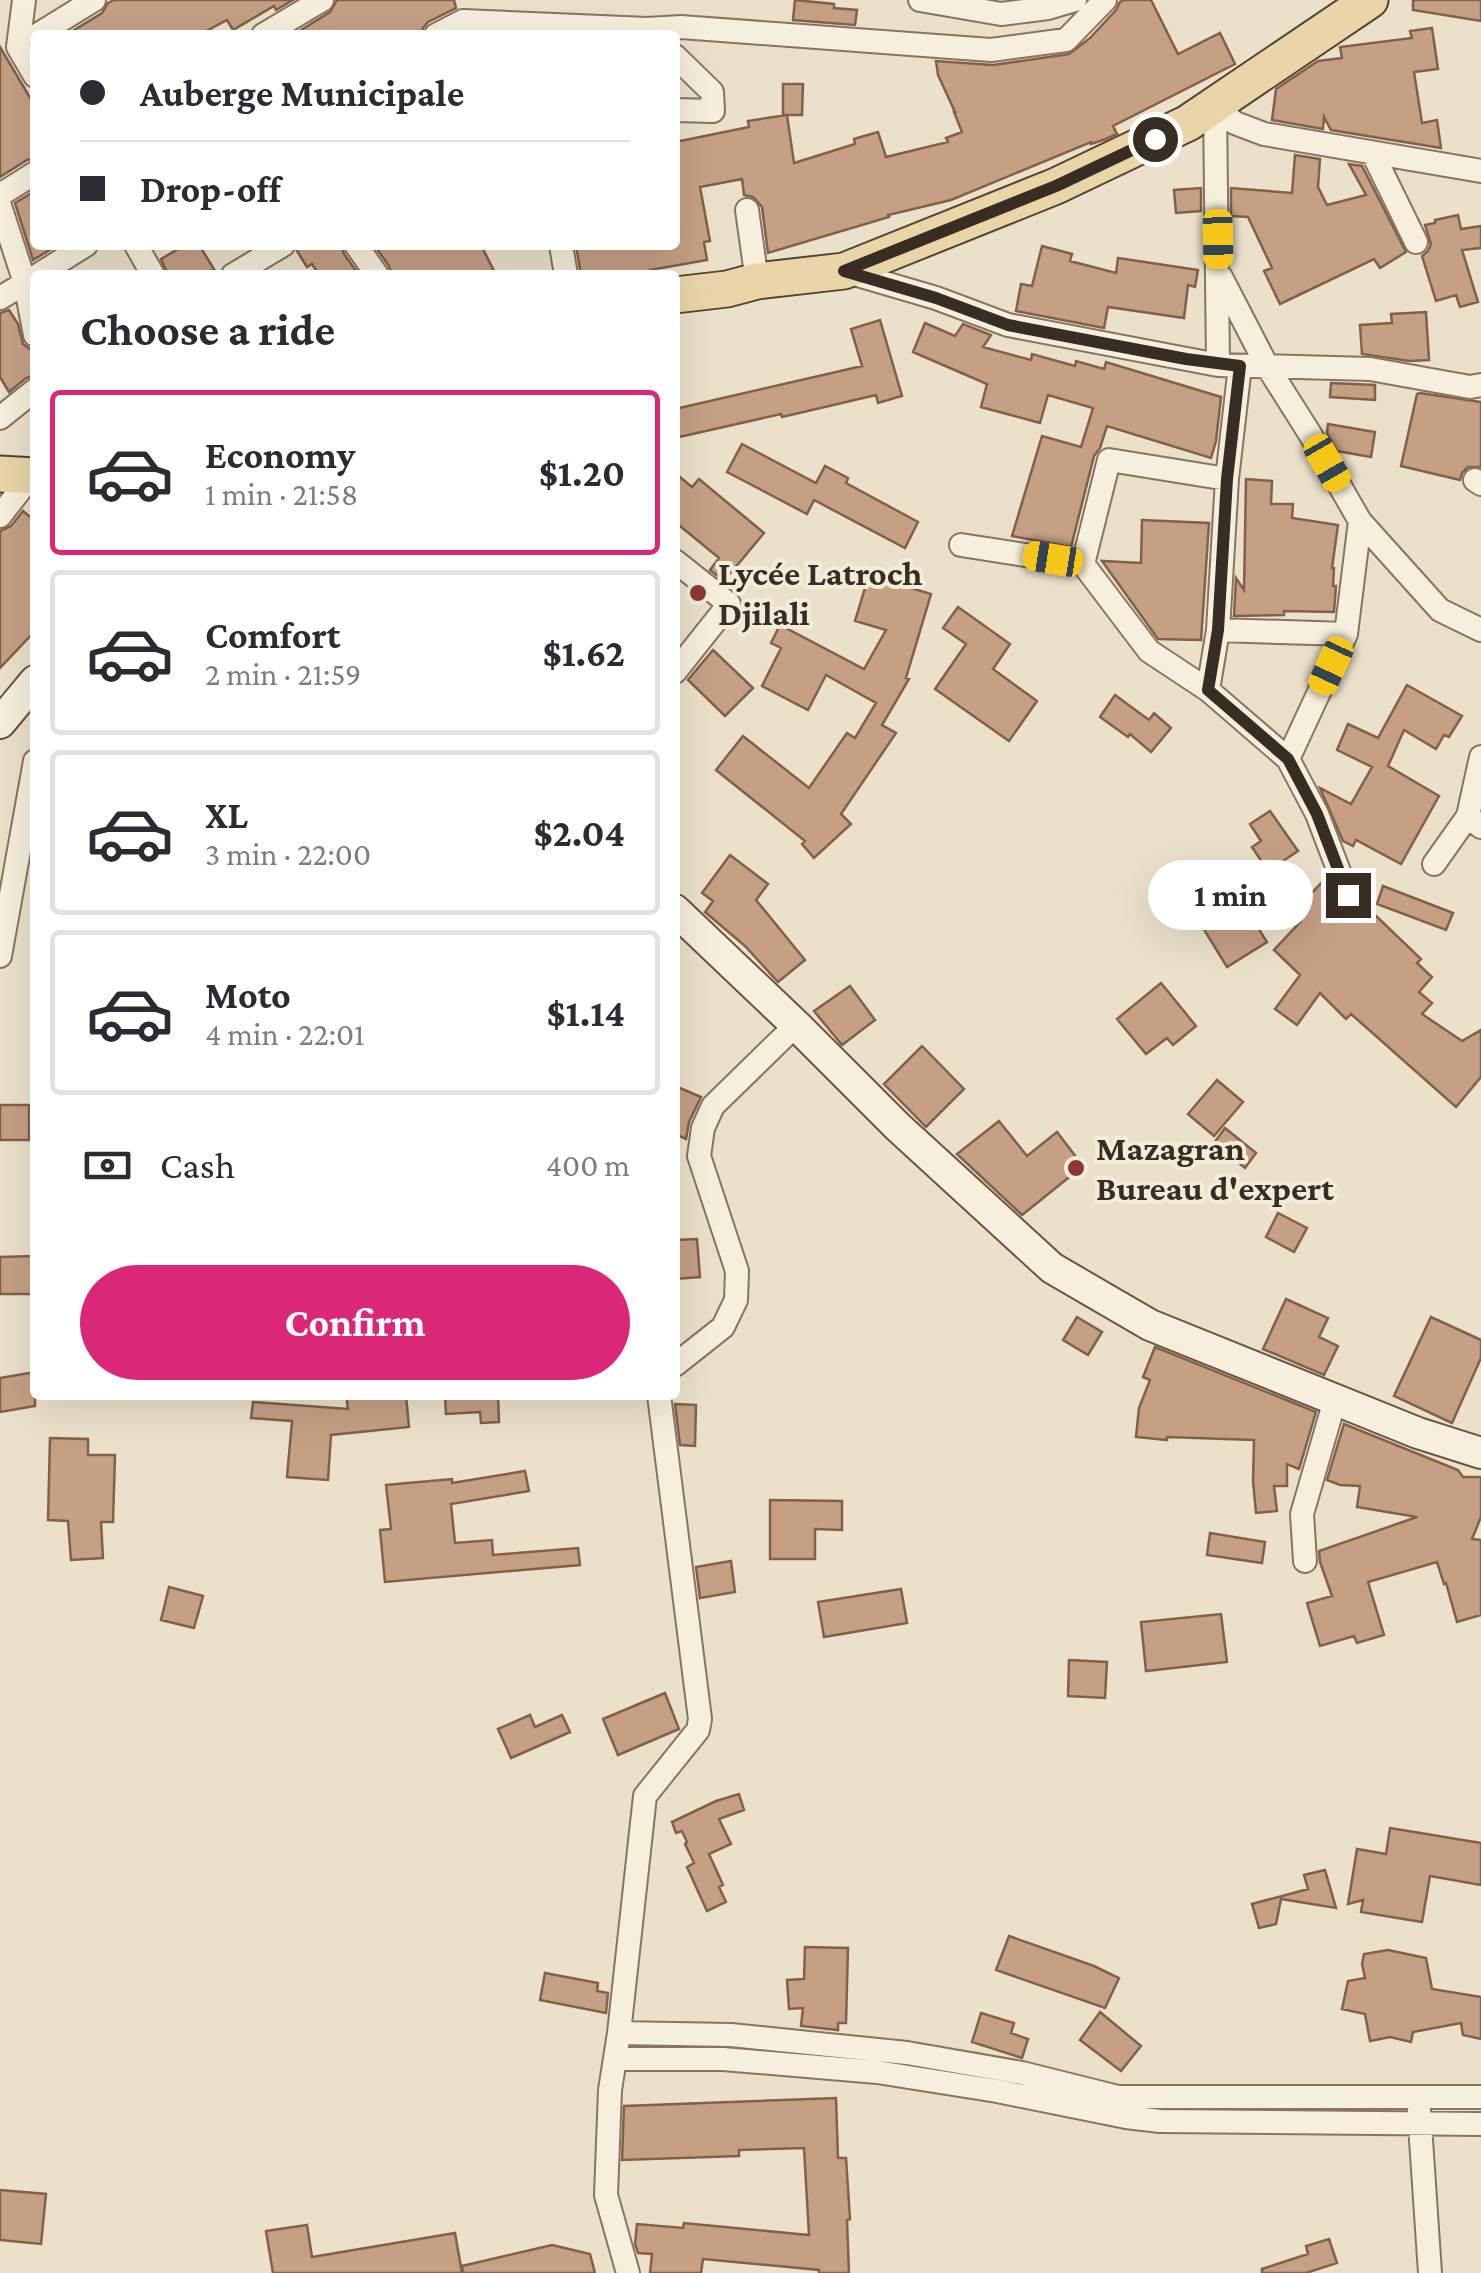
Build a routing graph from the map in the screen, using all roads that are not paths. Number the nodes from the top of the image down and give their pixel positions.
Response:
1 (24, 0) edge
2 (94, 0) edge
3 (322, 0) edge
4 (920, 0) edge
5 (1075, 0) edge
6 (1105, 0) edge
7 (1370, 0) edge
8 (959, 4) edge
9 (463, 19) edge
10 (47, 30) edge
11 (271, 30) edge
12 (592, 30) edge
13 (666, 30) edge
14 (23, 45) edge
15 (680, 61) edge
16 (1215, 106) junction
17 (680, 110) edge
18 (1373, 154) junction
19 (1481, 171) edge
20 (30, 177) edge
21 (0, 194) edge
22 (0, 206) edge
23 (748, 210) dead end
24 (1416, 242) dead end
25 (78, 250) edge
26 (274, 250) edge
27 (46, 270) edge
28 (241, 270) edge
29 (30, 271) edge
30 (844, 271) junction
31 (1218, 272) junction
32 (30, 280) edge
33 (756, 281) junction
34 (680, 295) edge
35 (0, 298) edge
36 (1229, 365) junction
37 (1266, 366) junction
38 (1481, 385) edge
39 (30, 394) edge
40 (0, 418) edge
41 (22, 475) edge
42 (1227, 479) junction
43 (0, 516) edge
44 (1360, 520) junction
45 (962, 544) dead end
46 (1083, 564) junction
47 (680, 566) edge
48 (1218, 630) junction
49 (1481, 630) edge
50 (1346, 634) junction
51 (680, 666) edge
52 (30, 687) edge
53 (1208, 690) junction
54 (0, 723) edge
55 (1481, 757) edge
56 (1288, 759) junction
57 (30, 789) edge
58 (1474, 822) edge
59 (1434, 864) dead end
60 (1348, 895) dead end
61 (680, 915) edge
62 (0, 956) edge
63 (796, 1025) junction
64 (680, 1361) edge
65 (659, 1400) edge
66 (1336, 1400) junction
67 (1481, 1453) edge
68 (1305, 1561) dead end
69 (619, 2034) junction
70 (615, 2058) junction
71 (1419, 2096) junction
72 (1481, 2097) edge
73 (1420, 2124) junction
74 (1481, 2124) edge
75 (628, 2273) edge
76 (1430, 2273) edge

1 - 14 street
2 - 10 street
3 - 11 street
4 - 8 street
5 - 8 street
6 - 13 street
7 - 16 main road
9 - 12 street
15 - 17 street
16 - 18 street
16 - 30 main road
16 - 31 street
18 - 19 street
18 - 24 street
20 - 21 street
22 - 29 street
23 - 33 street
25 - 27 street
26 - 28 street
30 - 33 main road
30 - 36 street
31 - 36 street
31 - 37 street
32 - 35 street
33 - 34 main road
36 - 37 street
36 - 42 street
37 - 38 street
37 - 44 street
39 - 40 street
41 - 43 street
42 - 46 street
42 - 48 street
44 - 49 street
44 - 50 street
45 - 46 street
46 - 53 street
47 - 51 street
48 - 50 street
48 - 53 street
50 - 56 street
52 - 54 main road
53 - 56 street
55 - 58 street
56 - 60 street
57 - 62 street
58 - 59 street
61 - 63 main road
63 - 64 street
63 - 66 main road
65 - 69 street
66 - 67 main road
66 - 68 street
69 - 70 street
69 - 71 street
70 - 73 street
70 - 75 street
71 - 72 street
71 - 73 street
73 - 74 street
73 - 76 street

